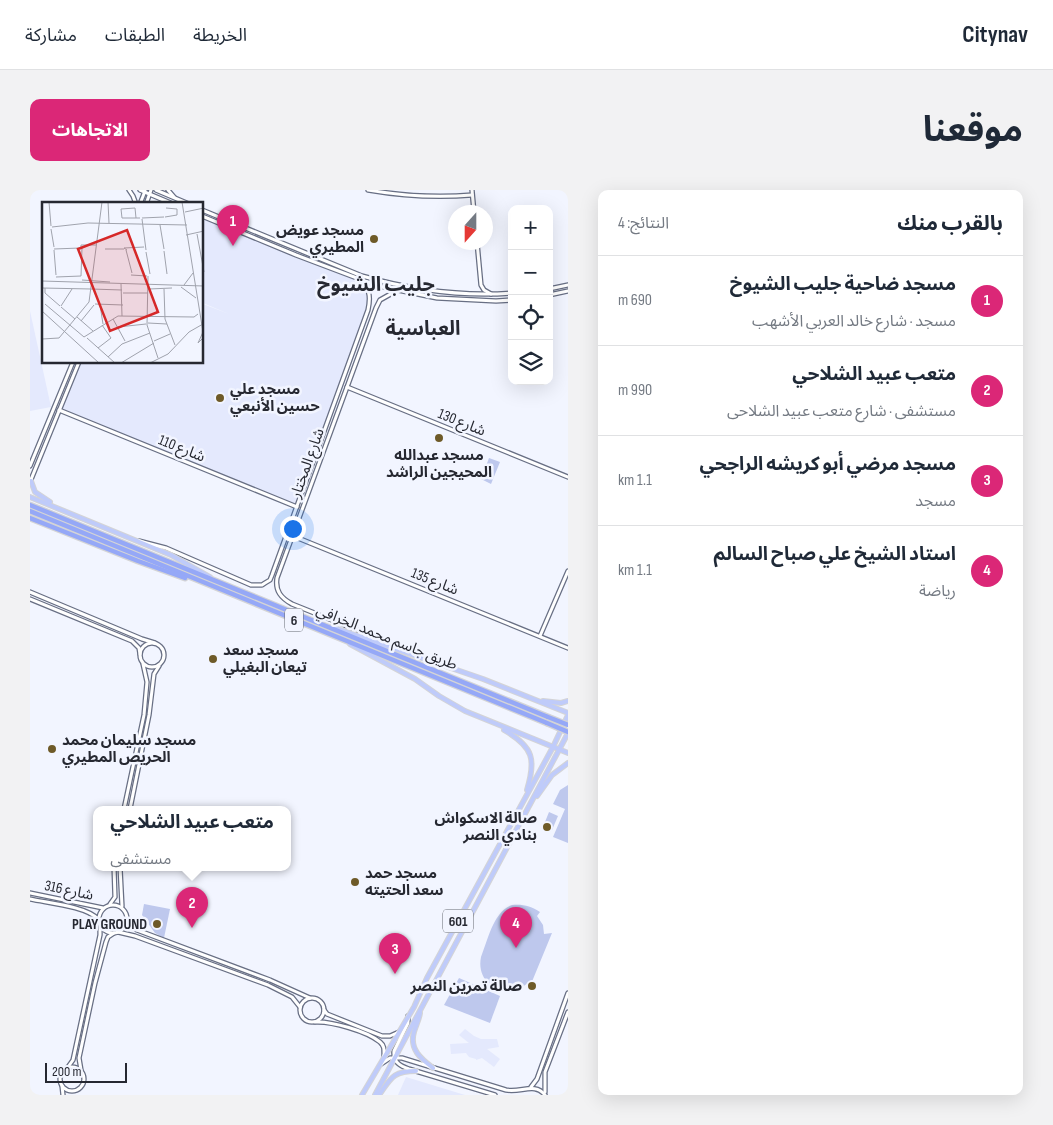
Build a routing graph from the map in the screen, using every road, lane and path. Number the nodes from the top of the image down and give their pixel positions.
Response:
1 (129, 190) edge
2 (140, 190) edge
3 (156, 190) edge
4 (168, 190) edge
5 (368, 190) edge
6 (472, 190) edge
7 (145, 191) edge
8 (150, 192) edge
9 (472, 195) junction
10 (174, 198) junction
11 (135, 202) edge
12 (169, 202) edge
13 (184, 202) edge
14 (473, 205) edge
15 (204, 211) edge
16 (204, 217) edge
17 (239, 224) junction
18 (237, 230) junction
19 (478, 250) edge
20 (313, 255) junction
21 (320, 258) junction
22 (310, 260) junction
23 (317, 263) junction
24 (358, 280) junction
25 (481, 285) junction
26 (568, 285) edge
27 (559, 287) junction
28 (553, 288) edge
29 (396, 291) junction
30 (568, 291) edge
31 (508, 293) edge
32 (561, 293) junction
33 (474, 294) junction
34 (491, 294) junction
35 (553, 295) edge
36 (508, 300) edge
37 (369, 309) junction
38 (374, 312) junction
39 (72, 364) edge
40 (78, 364) edge
41 (347, 387) junction
42 (59, 410) junction
43 (42, 436) junction
44 (47, 438) junction
45 (36, 450) junction
46 (30, 452) edge
47 (318, 453) junction
48 (322, 454) junction
49 (314, 461) junction
50 (320, 463) junction
51 (30, 464) edge
52 (568, 477) edge
53 (30, 482) edge
54 (30, 496) edge
55 (30, 505) edge
56 (298, 507) junction
57 (30, 511) edge
58 (70, 512) junction
59 (30, 518) edge
60 (30, 523) edge
61 (69, 535) junction
62 (293, 536) junction
63 (137, 540) junction
64 (568, 571) edge
65 (270, 580) junction
66 (277, 582) junction
67 (221, 583) junction
68 (225, 591) junction
69 (30, 592) edge
70 (30, 599) edge
71 (318, 622) junction
72 (540, 636) junction
73 (337, 637) junction
74 (155, 643) junction
75 (568, 648) edge
76 (140, 654) junction
77 (143, 664) junction
78 (159, 666) junction
79 (445, 666) junction
80 (538, 700) junction
81 (568, 701) edge
82 (568, 714) edge
83 (492, 722) junction
84 (568, 725) edge
85 (568, 732) edge
86 (553, 747) junction
87 (560, 750) junction
88 (568, 753) edge
89 (568, 763) edge
90 (526, 796) junction
91 (125, 806) edge
92 (131, 806) edge
93 (530, 806) junction
94 (114, 871) edge
95 (120, 871) edge
96 (30, 893) edge
97 (30, 899) edge
98 (87, 904) junction
99 (106, 906) junction
100 (122, 907) junction
101 (84, 911) junction
102 (128, 919) junction
103 (100, 922) junction
104 (116, 933) junction
105 (568, 993) edge
106 (310, 998) junction
107 (300, 1007) junction
108 (324, 1010) junction
109 (420, 1010) junction
110 (568, 1012) edge
111 (408, 1016) junction
112 (315, 1022) junction
113 (399, 1032) junction
114 (382, 1036) junction
115 (380, 1041) junction
116 (384, 1057) junction
117 (394, 1058) junction
118 (378, 1066) junction
119 (68, 1067) junction
120 (434, 1068) junction
121 (81, 1070) junction
122 (416, 1071) junction
123 (62, 1086) junction
124 (531, 1088) junction
125 (525, 1090) junction
126 (74, 1091) junction
127 (63, 1095) edge
128 (71, 1095) edge
129 (362, 1095) edge
130 (375, 1095) edge
131 (379, 1095) edge
132 (495, 1095) edge
133 (520, 1095) edge
134 (545, 1095) edge

1 - 11 street
2 - 7 street
3 - 10 street
4 - 10 street
5 - 9 street
6 - 9 street
7 - 8 street
8 - 12 street
9 - 14 street
10 - 13 street
15 - 17 street
16 - 18 street
17 - 18 street
17 - 20 street
18 - 22 street
19 - 25 street
20 - 21 street
20 - 22 street
21 - 23 street
21 - 33 street
22 - 23 street
23 - 24 street
24 - 29 street
24 - 37 street, شارع المختار
25 - 33 street
25 - 34 street
26 - 27 street
27 - 28 street
27 - 32 street
29 - 36 street
29 - 38 street, شارع المختار
30 - 32 street
31 - 34 street
32 - 35 street
33 - 34 street
37 - 38 street
37 - 47 street, شارع المختار
38 - 41 street, شارع المختار
39 - 43 street
40 - 42 street
41 - 48 street, شارع المختار
41 - 52 street, شارع 130
42 - 44 street
42 - 56 street, شارع 110
43 - 44 street
43 - 45 street
44 - 53 street
45 - 46 street
45 - 51 street
47 - 48 street
47 - 49 street, شارع المختار
48 - 50 street, شارع المختار
49 - 50 street
49 - 56 street, شارع المختار
50 - 62 street, شارع المختار
53 - 58 main road
54 - 58 main road
55 - 67 highway, طريق جاسم محمد الخرافي / 6
56 - 65 street, شارع المختار
57 - 68 highway, طريق جاسم محمد الخرافي / 6
58 - 63 main road
59 - 61 highway
60 - 61 highway
61 - 68 highway
62 - 66 street, شارع المختار
62 - 72 street, شارع 135
63 - 65 street
63 - 67 main road
64 - 72 street
65 - 66 street
66 - 79 street
67 - 71 highway, طريق جاسم محمد الخرافي / 6
68 - 73 highway, طريق جاسم محمد الخرافي / 6
69 - 74 street
70 - 76 street
71 - 79 main road
71 - 84 highway, طريق جاسم محمد الخرافي / 6, bridge
72 - 75 street, شارع 135
73 - 83 main road
73 - 85 highway, طريق جاسم محمد الخرافي / 6, bridge
74 - 76 street
74 - 78 street
76 - 77 street
77 - 78 street
77 - 91 street
78 - 92 street
79 - 80 main road
80 - 81 main road
80 - 82 main road
82 - 86 main road, 601
83 - 86 main road
83 - 90 main road
85 - 87 main road, 601
86 - 87 main road
86 - 90 main road, 601
87 - 88 main road
87 - 93 main road, 601
89 - 93 main road
90 - 111 main road, 601
93 - 109 main road, 601
94 - 99 street
95 - 100 street
96 - 98 street, شارع 316
97 - 101 street, شارع 316
98 - 99 street, شارع 316
98 - 101 street
99 - 100 street
99 - 103 street
100 - 102 street
101 - 103 street, شارع 316
102 - 104 street
102 - 106 street
103 - 104 street
103 - 119 street
104 - 107 street
104 - 121 street
105 - 124 street
106 - 107 street
106 - 108 street
107 - 112 street
108 - 112 street
108 - 114 street
109 - 117 main road, 601
109 - 120 main road
110 - 134 street
111 - 113 main road, 601
111 - 117 street
112 - 115 street
113 - 114 street
113 - 116 main road, 601
114 - 115 street
115 - 116 street
116 - 118 main road, 601
117 - 118 street
117 - 120 street
117 - 122 street
117 - 130 main road, 601
118 - 129 main road, 601
119 - 121 street
119 - 123 street
120 - 125 street
121 - 126 street
122 - 131 main road
122 - 132 street
123 - 126 street
123 - 127 street
124 - 125 street
124 - 134 street
125 - 133 street
126 - 128 street

